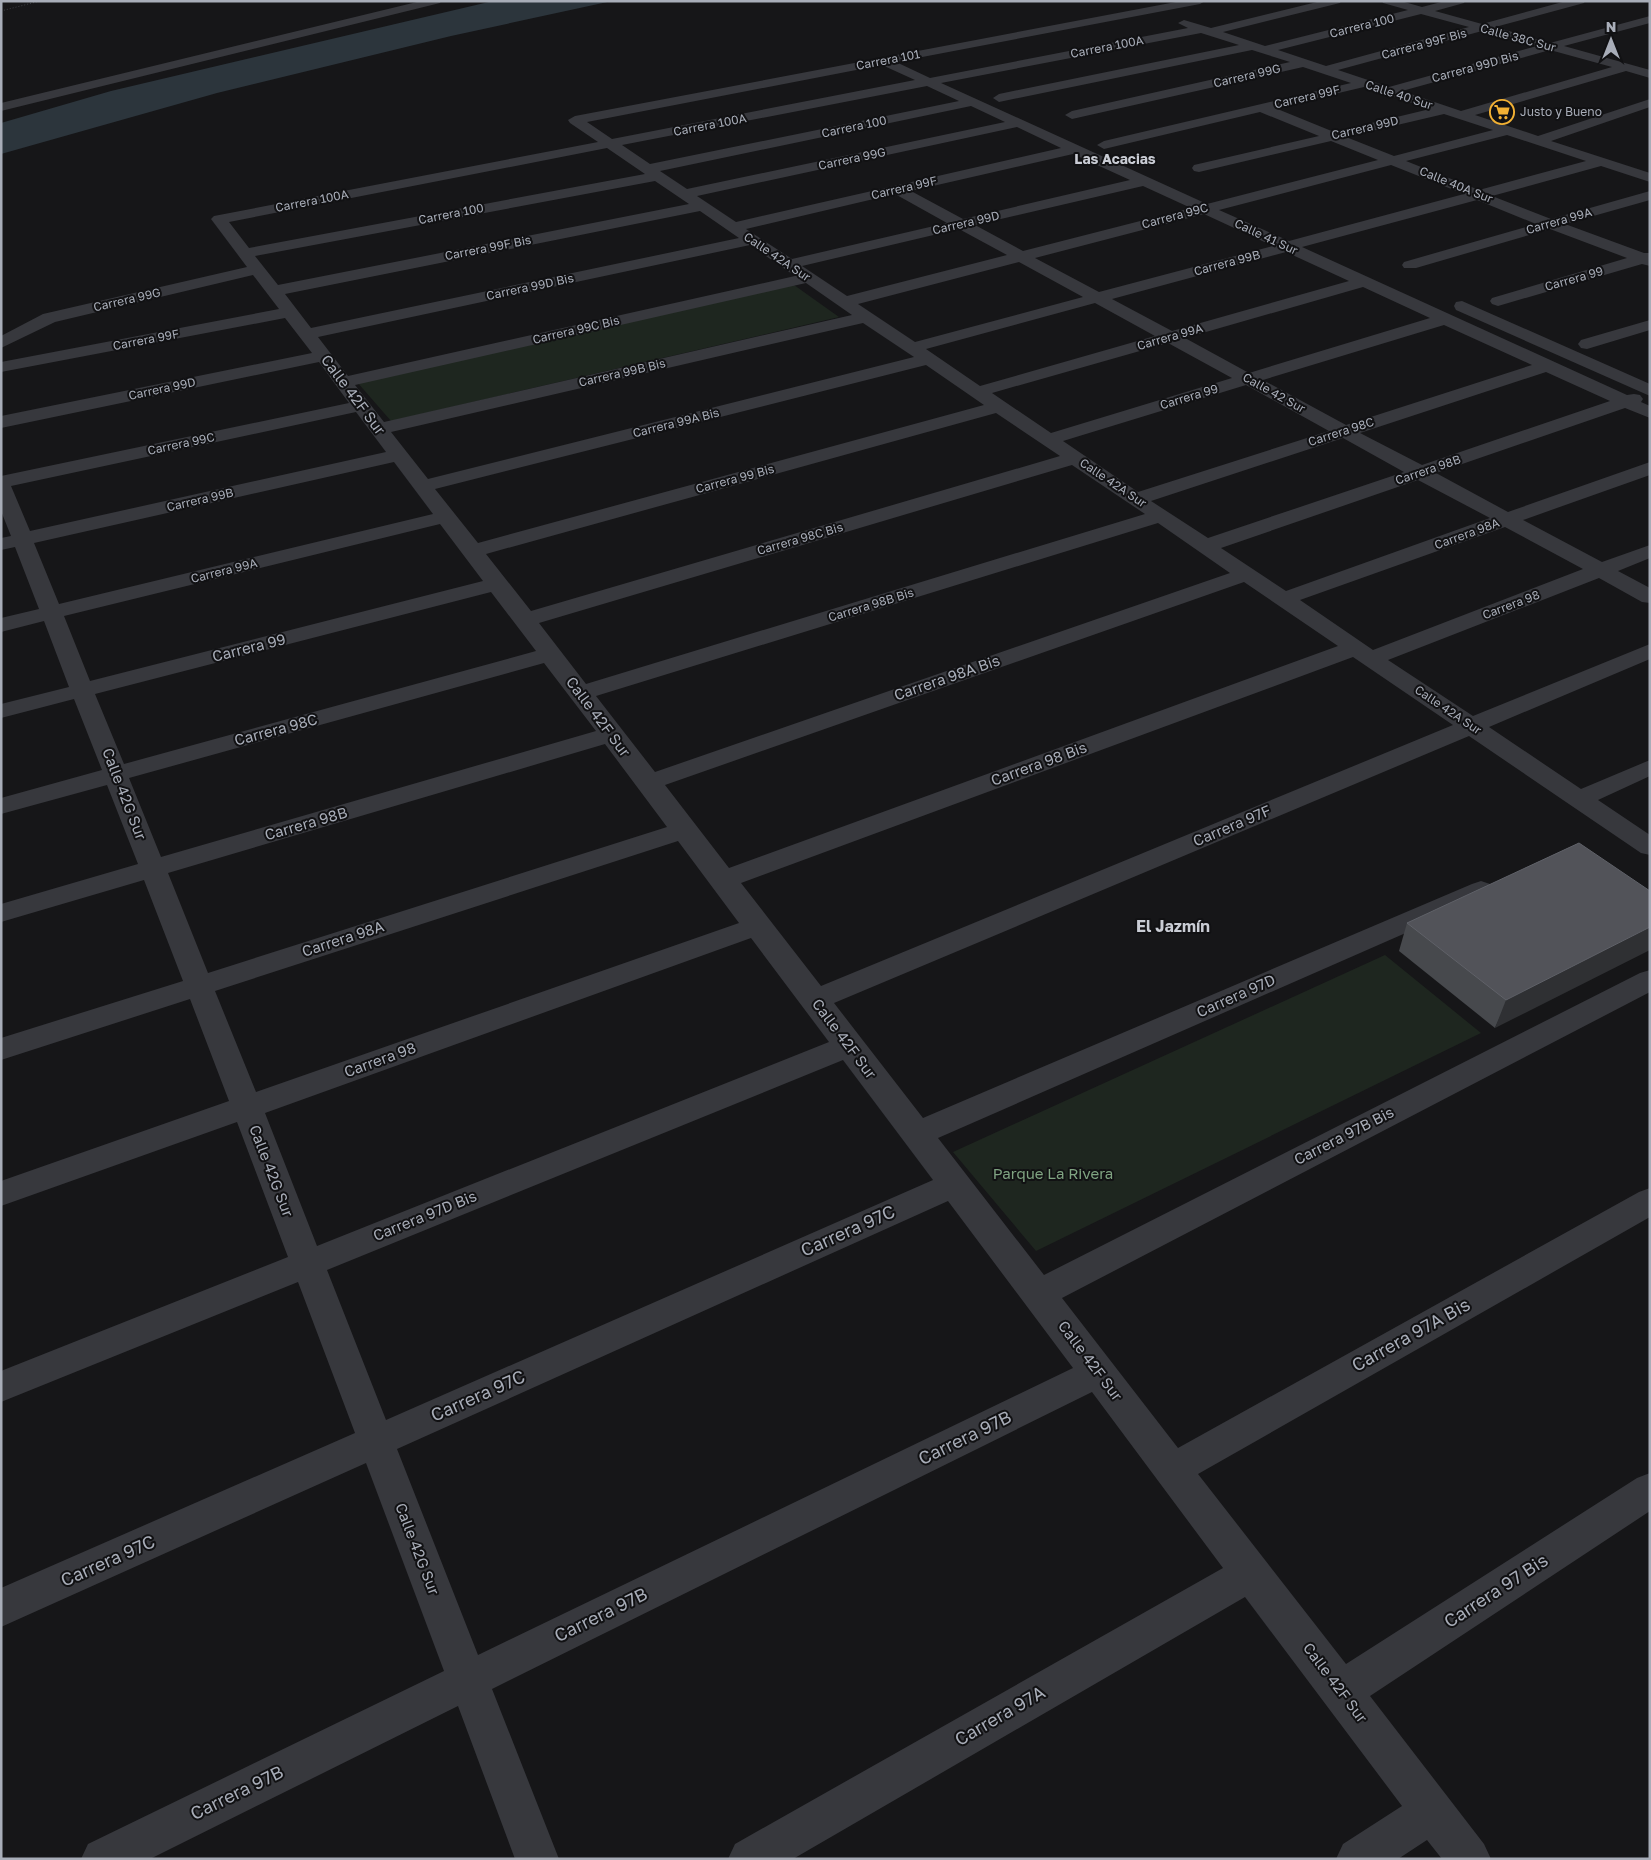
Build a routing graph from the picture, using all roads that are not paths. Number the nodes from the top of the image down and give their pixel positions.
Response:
1 (436, 1) edge
2 (1200, 1) edge
3 (1336, 1) edge
4 (1387, 1) edge
5 (1460, 1) edge
6 (1580, 1) edge
7 (1147, 11) junction
8 (1421, 11) junction
9 (1650, 19) edge
10 (1482, 28) junction
11 (1206, 30) junction
12 (1552, 47) junction
13 (1258, 48) junction
14 (906, 56) junction
15 (1650, 60) edge
16 (883, 61) junction
17 (1304, 63) junction
18 (1625, 67) junction
19 (1325, 70) junction
20 (1650, 74) edge
21 (954, 78) junction
22 (929, 82) junction
23 (1365, 83) junction
24 (1388, 91) junction
25 (999, 98) junction
26 (973, 102) junction
27 (1650, 104) edge
28 (1, 107) edge
29 (1262, 108) junction
30 (1444, 110) junction
31 (1021, 116) junction
32 (1461, 116) junction
33 (575, 120) joint
34 (1070, 124) dead end
35 (1507, 131) junction
36 (1333, 136) junction
37 (1088, 138) dead end
38 (1537, 141) junction
39 (611, 144) junction
40 (1104, 145) junction
41 (1075, 149) junction
42 (1129, 156) dead end
43 (1393, 160) junction
44 (1600, 162) junction
45 (1643, 162) dead end
46 (1199, 168) dead end
47 (1621, 169) junction
48 (652, 172) junction
49 (1650, 178) edge
50 (1144, 181) junction
51 (898, 190) junction
52 (685, 194) junction
53 (1213, 194) dead end
54 (1480, 194) junction
55 (1650, 195) edge
56 (1230, 202) junction
57 (702, 206) junction
58 (1205, 209) junction
59 (1255, 213) dead end
60 (219, 219) joint
61 (963, 223) junction
62 (1550, 224) junction
63 (734, 227) junction
64 (1288, 228) dead end
65 (1313, 239) junction
66 (753, 240) junction
67 (1287, 246) junction
68 (1331, 248) dead end
69 (245, 253) junction
70 (1022, 256) junction
71 (1647, 259) edge
72 (788, 264) junction
73 (1410, 265) dead end
74 (257, 269) junction
75 (808, 278) junction
76 (1364, 282) junction
77 (274, 291) junction
78 (1099, 298) junction
79 (1444, 298) dead end
80 (1498, 301) dead end
81 (844, 302) junction
82 (290, 312) junction
83 (866, 317) junction
84 (1445, 319) junction
85 (1650, 325) edge
86 (306, 334) junction
87 (1170, 337) junction
88 (1, 343) edge
89 (1587, 344) dead end
90 (921, 354) junction
91 (323, 356) junction
92 (1547, 366) junction
93 (1, 367) edge
94 (1248, 379) junction
95 (343, 382) junction
96 (977, 392) junction
97 (1650, 392) edge
98 (1625, 402) junction
99 (361, 406) junction
100 (999, 407) junction
101 (1650, 413) edge
102 (1, 422) edge
103 (379, 429) junction
104 (1344, 431) junction
105 (1048, 440) junction
106 (399, 455) junction
107 (1075, 458) junction
108 (1650, 468) edge
109 (1419, 473) junction
110 (1, 483) edge
111 (422, 486) junction
112 (1136, 499) junction
113 (1161, 516) junction
114 (446, 517) junction
115 (1506, 520) junction
116 (12, 542) edge
117 (1206, 546) junction
118 (472, 551) junction
119 (1650, 551) edge
120 (1599, 570) junction
121 (1246, 574) junction
122 (497, 584) junction
123 (1650, 597) edge
124 (1284, 600) junction
125 (53, 612) junction
126 (525, 620) junction
127 (1, 625) edge
128 (1650, 651) edge
129 (1364, 653) junction
130 (551, 654) junction
131 (84, 690) junction
132 (580, 693) junction
133 (1, 711) edge
134 (1472, 726) junction
135 (612, 734) junction
136 (1650, 767) edge
137 (116, 774) junction
138 (648, 783) junction
139 (1580, 799) junction
140 (1, 806) edge
141 (685, 830) junction
142 (1650, 847) edge
143 (153, 869) junction
144 (722, 880) junction
145 (1501, 881) edge
146 (1, 913) edge
147 (758, 926) junction
148 (1650, 980) edge
149 (199, 986) junction
150 (814, 1000) junction
151 (849, 1046) junction
152 (1, 1049) edge
153 (247, 1107) junction
154 (916, 1134) junction
155 (955, 1184) junction
156 (1, 1194) edge
157 (1650, 1201) edge
158 (307, 1264) junction
159 (1038, 1294) junction
160 (1098, 1372) junction
161 (1, 1387) edge
162 (376, 1442) junction
163 (1172, 1470) junction
164 (1650, 1490) edge
165 (1251, 1573) junction
166 (1, 1608) edge
167 (469, 1680) junction
168 (1342, 1691) junction
169 (1433, 1811) junction
170 (103, 1859) edge
171 (537, 1859) edge
172 (750, 1859) edge
173 (1358, 1859) edge
174 (1469, 1859) edge

1 - 28 street
2 - 7 street, Carrera 101
3 - 11 street, Carrera 100A
4 - 8 street, Calle 38C Sur
5 - 8 street, Carrera 100
6 - 10 street, Carrera 99F Bis
7 - 11 street, Calle 40 Sur
7 - 14 street, Carrera 101
8 - 10 street, Calle 38C Sur
8 - 13 street, Carrera 100
9 - 12 street, Carrera 99D Bis
10 - 12 street, Calle 38C Sur
10 - 19 street, Carrera 99F Bis
11 - 13 street, Calle 40 Sur
11 - 21 street, Carrera 100A
12 - 18 street, Calle 38C Sur
12 - 24 street, Carrera 99D Bis
13 - 17 street, Calle 40 Sur
13 - 25 street, Carrera 100
14 - 16 street, Carrera 101
14 - 21 street, Calle 41 Sur
15 - 18 street
16 - 22 street, Calle 41 Sur
16 - 33 street, Carrera 101
17 - 19 street, Calle 40 Sur
17 - 34 street, Carrera 99G
18 - 20 street, Calle 38C Sur
18 - 32 street
19 - 23 street, Calle 40 Sur
21 - 22 street, Carrera 100A
21 - 25 street, Calle 41 Sur
22 - 26 street, Calle 41 Sur
22 - 39 street, Carrera 100A
23 - 24 street, Calle 40 Sur
23 - 29 street, Carrera 99F
24 - 30 street, Calle 40 Sur
25 - 31 street, Calle 41 Sur
26 - 31 street, Calle 41 Sur
26 - 48 street, Carrera 100
27 - 38 street
29 - 36 street, Calle 40A Sur
29 - 40 street, Carrera 99F
30 - 32 street, Calle 40 Sur
30 - 36 street, Carrera 99D
31 - 41 street, Calle 41 Sur
31 - 52 street, Carrera 99G
32 - 35 street, Calle 40 Sur
33 - 39 street, Calle 42A Sur
35 - 38 street, Calle 40 Sur
35 - 43 street, Carrera 99C
36 - 43 street, Calle 40A Sur
36 - 46 street, Carrera 99D
37 - 40 street
38 - 44 street, Calle 40 Sur
39 - 48 street, Calle 42A Sur
39 - 60 street, Carrera 100A
40 - 42 street
41 - 50 street, Calle 41 Sur
41 - 51 street, Carrera 99F
43 - 54 street, Calle 40A Sur
43 - 56 street, Carrera 99C
44 - 47 street, Calle 40 Sur
44 - 54 street, Carrera 99B
45 - 47 street
47 - 49 street, Calle 40 Sur
48 - 52 street, Calle 42A Sur
48 - 69 street, Carrera 100
50 - 58 street, Calle 41 Sur
50 - 61 street, Carrera 99D
51 - 61 street, Calle 42 Sur
51 - 63 street, Carrera 99F
52 - 57 street, Calle 42A Sur
53 - 56 street, Calle 41 Sur
54 - 62 street, Calle 40A Sur
54 - 65 street, Carrera 99B
55 - 62 street, Carrera 99A
56 - 58 street, Carrera 99C
56 - 59 street, Calle 41 Sur
57 - 63 street, Calle 42A Sur
57 - 77 street, Carrera 99F Bis
58 - 67 street, Calle 41 Sur
58 - 70 street, Carrera 99C
60 - 69 street, Calle 42F Sur
61 - 70 street, Calle 42 Sur
61 - 72 street, Carrera 99D
62 - 71 street, Calle 40A Sur
62 - 73 street, Carrera 99A
63 - 66 street, Calle 42A Sur
64 - 65 street, Calle 41 Sur
65 - 67 street, Carrera 99B
65 - 68 street, Calle 41 Sur
66 - 72 street, Calle 42A Sur
66 - 86 street, Carrera 99D Bis
67 - 76 street, Calle 41 Sur
67 - 78 street, Carrera 99B
69 - 74 street, Calle 42F Sur
70 - 78 street, Calle 42 Sur
70 - 81 street, Carrera 99C
71 - 80 street, Carrera 99
72 - 75 street, Calle 42A Sur
74 - 77 street, Calle 42F Sur
74 - 88 street, Carrera 99G
75 - 81 street, Calle 42A Sur
75 - 95 street, Carrera 99C Bis
76 - 84 street, Calle 41 Sur
76 - 87 street, Carrera 99A
77 - 82 street, Calle 42F Sur
78 - 87 street, Calle 42 Sur
78 - 90 street, Carrera 99B
79 - 97 street
81 - 83 street, Calle 42A Sur
82 - 86 street, Calle 42F Sur
82 - 93 street, Carrera 99F
83 - 90 street, Calle 42A Sur
83 - 103 street, Carrera 99B Bis
84 - 92 street, Calle 41 Sur
84 - 94 street, Carrera 99
85 - 89 street
86 - 91 street, Calle 42F Sur
87 - 94 street, Calle 42 Sur
87 - 96 street, Carrera 99A
90 - 96 street, Calle 42A Sur
90 - 111 street, Carrera 99A Bis
91 - 95 street, Calle 42F Sur
91 - 102 street, Carrera 99D
92 - 98 street, Calle 41 Sur
92 - 104 street, Carrera 98C
94 - 104 street, Calle 42 Sur
94 - 105 street, Carrera 99
95 - 99 street, Calle 42F Sur
96 - 100 street, Calle 42A Sur
97 - 98 street, Carrera 98B
98 - 101 street, Calle 41 Sur
98 - 109 street, Carrera 98B
99 - 103 street, Calle 42F Sur
99 - 110 street, Carrera 99C
100 - 105 street, Calle 42A Sur
100 - 118 street, Carrera 99 Bis
103 - 106 street, Calle 42F Sur
104 - 109 street, Calle 42 Sur
104 - 112 street, Carrera 98C
105 - 107 street, Calle 42A Sur
106 - 111 street, Calle 42F Sur
106 - 116 street, Carrera 99B
107 - 112 street, Calle 42A Sur
107 - 126 street, Carrera 98C Bis
108 - 115 street, Carrera 98A
109 - 115 street, Calle 42 Sur
109 - 117 street, Carrera 98B
110 - 116 street, Calle 42G Sur
111 - 114 street, Calle 42F Sur
112 - 113 street, Calle 42A Sur
113 - 117 street, Calle 42A Sur
113 - 132 street, Carrera 98B Bis
114 - 118 street, Calle 42F Sur
114 - 125 street, Carrera 99A
115 - 120 street, Calle 42 Sur
115 - 124 street, Carrera 98A
116 - 125 street, Calle 42G Sur
117 - 121 street, Calle 42A Sur
118 - 122 street, Calle 42F Sur
119 - 120 street, Carrera 98
120 - 123 street, Calle 42 Sur
120 - 129 street, Carrera 98
121 - 124 street, Calle 42A Sur
121 - 138 street, Carrera 98A Bis
122 - 126 street, Calle 42F Sur
122 - 131 street, Carrera 99
124 - 129 street, Calle 42A Sur
125 - 127 street, Carrera 99A
125 - 131 street, Calle 42G Sur
126 - 130 street, Calle 42F Sur
128 - 134 street, Carrera 97F
129 - 134 street, Calle 42A Sur
129 - 144 street, Carrera 98 Bis
130 - 132 street, Calle 42F Sur
130 - 137 street, Carrera 98C
131 - 133 street, Carrera 99
131 - 137 street, Calle 42G Sur
132 - 135 street, Calle 42F Sur
134 - 139 street, Calle 42A Sur
134 - 150 street, Carrera 97F
135 - 138 street, Calle 42F Sur
135 - 143 street, Carrera 98B
136 - 139 street
137 - 140 street, Carrera 98C
137 - 143 street, Calle 42G Sur
138 - 141 street, Calle 42F Sur
139 - 142 street, Calle 42A Sur
141 - 144 street, Calle 42F Sur
141 - 149 street, Carrera 98A
143 - 146 street, Carrera 98B
143 - 149 street, Calle 42G Sur
144 - 147 street, Calle 42F Sur
145 - 154 street, Carrera 97D
147 - 150 street, Calle 42F Sur
147 - 153 street, Carrera 98
148 - 159 street, Carrera 97B Bis
149 - 152 street, Carrera 98A
149 - 153 street, Calle 42G Sur
150 - 151 street, Calle 42F Sur
151 - 154 street, Calle 42F Sur
151 - 158 street, Carrera 97D Bis
153 - 156 street, Carrera 98
153 - 158 street, Calle 42G Sur
154 - 155 street, Calle 42F Sur
155 - 159 street, Calle 42F Sur
155 - 162 street, Carrera 97C
157 - 163 street, Carrera 97A Bis
158 - 161 street, Carrera 97D Bis
158 - 162 street, Calle 42G Sur
159 - 160 street, Calle 42F Sur
160 - 163 street, Calle 42F Sur
160 - 167 street, Carrera 97B
162 - 166 street, Carrera 97C
162 - 167 street, Calle 42G Sur
163 - 165 street, Calle 42F Sur
164 - 168 street, Carrera 97 Bis
165 - 168 street, Calle 42F Sur
165 - 172 street, Carrera 97A
167 - 170 street, Carrera 97B
167 - 171 street, Calle 42G Sur
168 - 169 street, Calle 42F Sur
169 - 173 street
169 - 174 street, Calle 42F Sur

